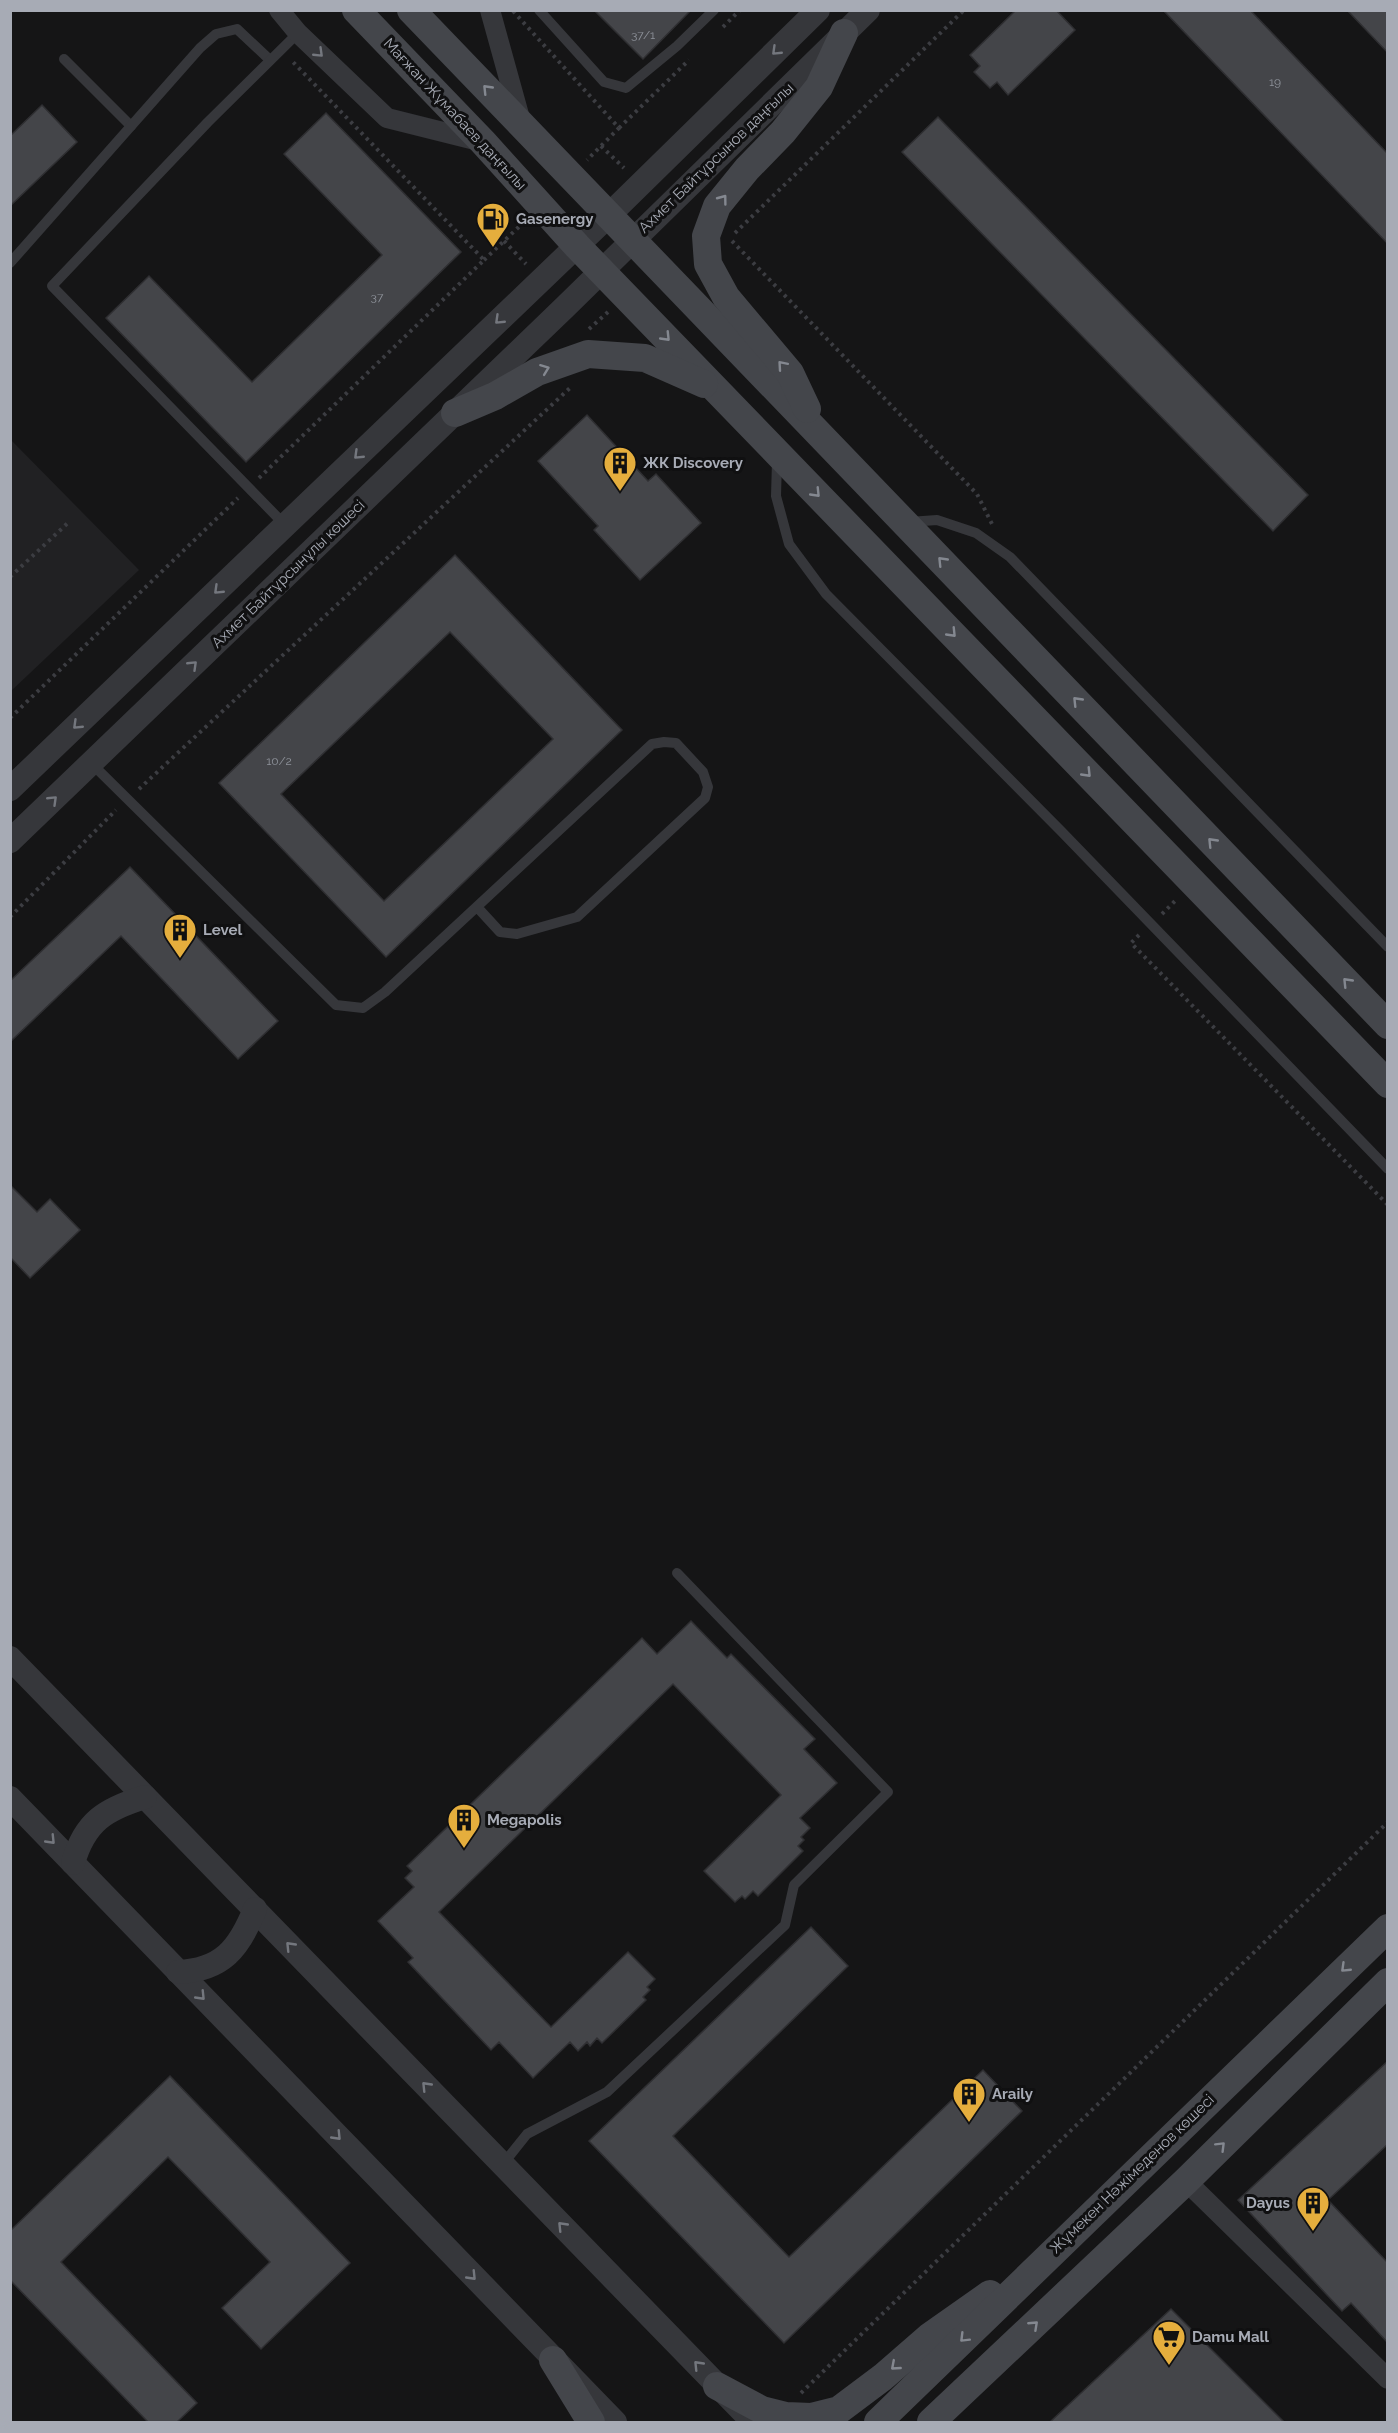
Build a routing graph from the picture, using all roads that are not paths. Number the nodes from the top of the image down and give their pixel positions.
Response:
1 (279, 10) edge
2 (356, 10) edge
3 (411, 10) edge
4 (490, 10) edge
5 (539, 10) edge
6 (714, 10) edge
7 (818, 10) edge
8 (868, 10) edge
9 (298, 33) junction
10 (844, 33) junction
11 (64, 59) dead end
12 (270, 60) junction
13 (522, 125) junction
14 (130, 126) junction
15 (483, 142) junction
16 (609, 215) junction
17 (632, 239) junction
18 (577, 246) junction
19 (10, 263) edge
20 (602, 271) junction
21 (565, 307) joint
22 (716, 388) junction
23 (455, 413) junction
24 (820, 435) junction
25 (777, 452) junction
26 (904, 522) junction
27 (285, 525) junction
28 (91, 763) junction
29 (10, 789) edge
30 (10, 841) edge
31 (477, 907) junction
32 (1388, 947) edge
33 (1388, 1025) edge
34 (1388, 1084) edge
35 (1388, 1169) edge
36 (677, 1573) dead end
37 (10, 1658) edge
38 (145, 1797) junction
39 (10, 1798) edge
40 (73, 1863) junction
41 (255, 1910) junction
42 (1388, 1928) edge
43 (178, 1972) junction
44 (1388, 1982) edge
45 (503, 2165) junction
46 (1186, 2181) junction
47 (1029, 2274) junction
48 (553, 2360) junction
49 (1388, 2379) edge
50 (717, 2386) junction
51 (591, 2422) edge
52 (615, 2422) edge
53 (753, 2422) edge
54 (878, 2422) edge
55 (931, 2422) edge

1 - 9 street
2 - 15 main road, Мағжан Жұмабаев даңғылы
13 -> 3 main road
4 - 13 street
5 - 6 lane
7 -> 16 street
8 - 10 street, Ахмет Байтұрсынов даңғылы
9 - 12 lane
9 -> 15 street
10 - 17 street, Ахмет Байтұрсынов даңғылы
24 -> 10 main road
11 - 14 lane
12 - 14 lane
12 - 27 lane
13 - 16 main road
14 - 19 lane
15 - 18 main road, Мағжан Жұмабаев даңғылы
16 - 17 main road
16 - 18 street
17 - 20 street, Ахмет Байтұрсынов даңғылы
17 - 24 main road
18 - 20 main road, Мағжан Жұмабаев даңғылы
18 -> 27 street
20 - 21 street, Ахмет Байтұрсынов даңғылы
20 -> 22 main road, Мағжан Жұмабаев даңғылы
21 - 23 street, Ахмет Байтұрсынұлы көшесі
23 -> 22 main road
22 - 25 main road, Мағжан Жұмабаев даңғылы
28 -> 23 street, Ахмет Байтұрсынұлы көшесі
24 - 26 main road
25 -> 34 main road, Мағжан Жұмабаев даңғылы
25 - 35 lane
26 - 32 lane
33 -> 26 main road
27 -> 29 street
30 -> 28 street, Ахмет Байтұрсынұлы көшесі
28 - 31 lane
31 - 31 lane
36 - 45 lane
37 - 38 street
38 - 40 street
38 - 41 street
39 -> 40 street
40 - 43 street
41 - 43 street
45 -> 41 street
42 -> 47 main road, Жұмекен Нәжімеденов көшесі
43 -> 48 street
46 -> 44 main road
50 -> 45 street
46 - 49 street
55 -> 46 main road
47 -> 50 main road
47 -> 54 main road, Жұмекен Нәжімеденов көшесі
48 - 51 main road
48 - 52 street
50 - 53 street

